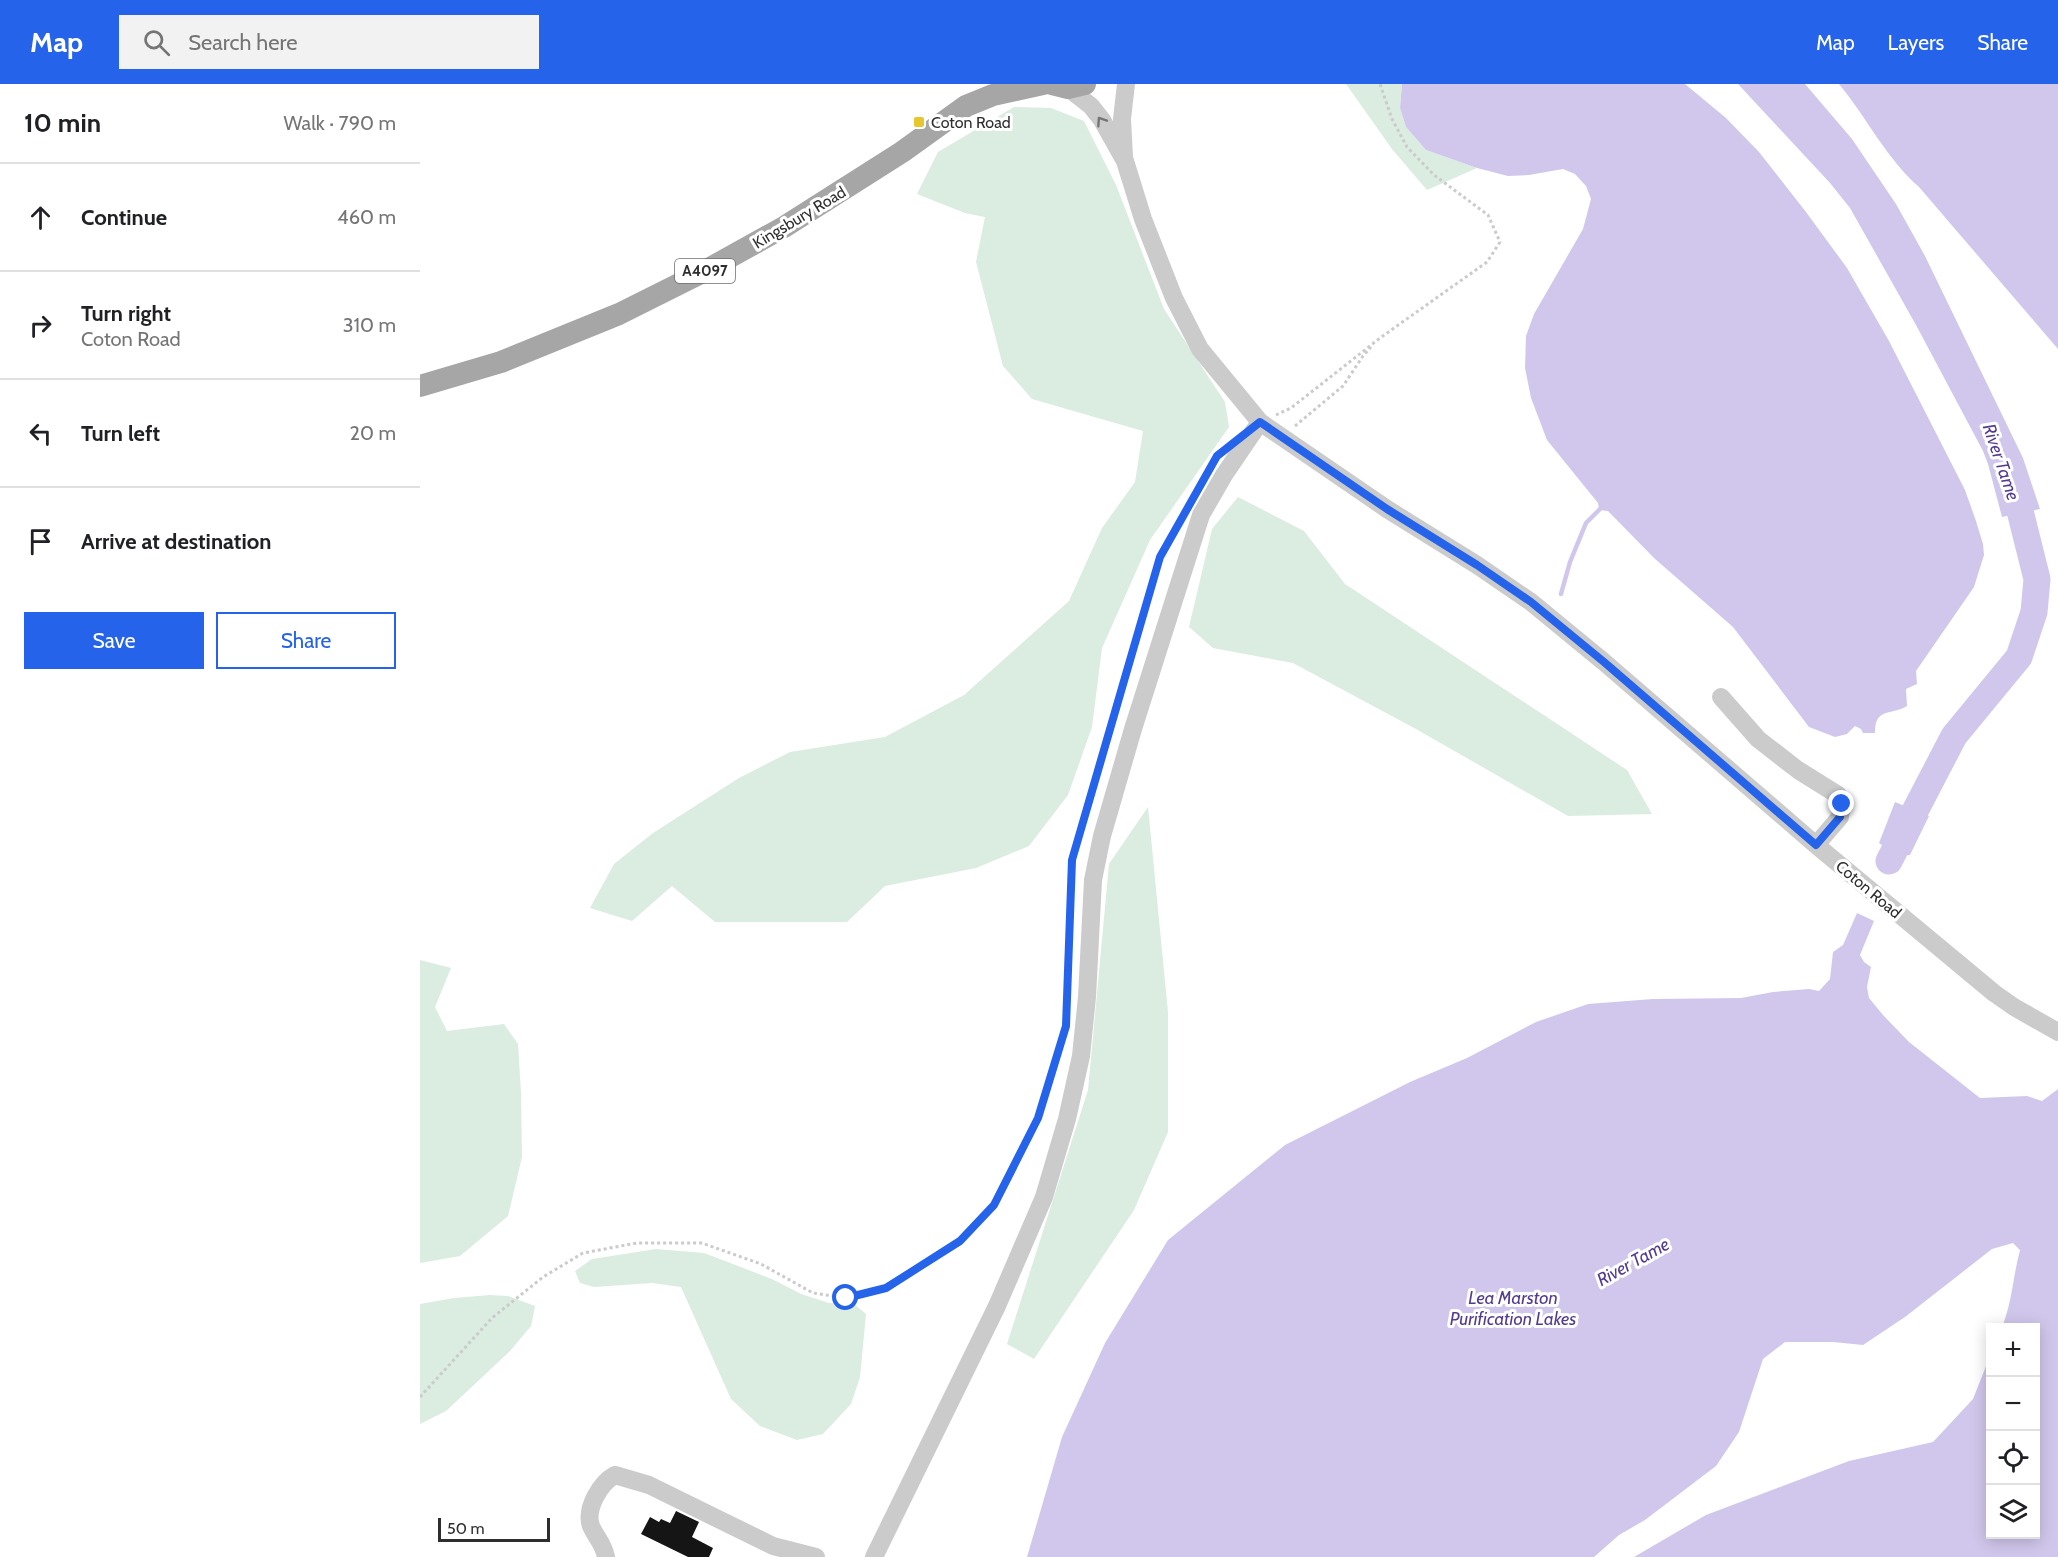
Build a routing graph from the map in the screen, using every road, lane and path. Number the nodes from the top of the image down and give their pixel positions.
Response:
1 (980, 84) edge
2 (1043, 84) edge
3 (1126, 84) edge
4 (1380, 84) edge
5 (1068, 85) edge
6 (966, 106) junction
7 (1125, 161) junction
8 (1380, 338) junction
9 (420, 386) edge
10 (1260, 422) junction
11 (1281, 436) junction
12 (1183, 517) dead end
13 (1721, 698) dead end
14 (1816, 845) junction
15 (2058, 1032) edge
16 (420, 1397) edge
17 (811, 1556) edge
18 (606, 1557) edge
19 (874, 1557) edge

1 - 6 main road, A4097
2 - 6 main road, A4097
3 - 7 street, Coton Road
4 - 8 path
7 -> 5 street, Coton Road
6 - 9 main road, Kingsbury Road / A4097
7 - 10 street, Coton Road
8 - 10 path
8 - 11 path
10 - 11 street, Coton Road
10 - 19 street
11 - 14 street, Coton Road
12 - 16 path
13 - 14 street
14 - 15 street, Coton Road
17 - 18 street

